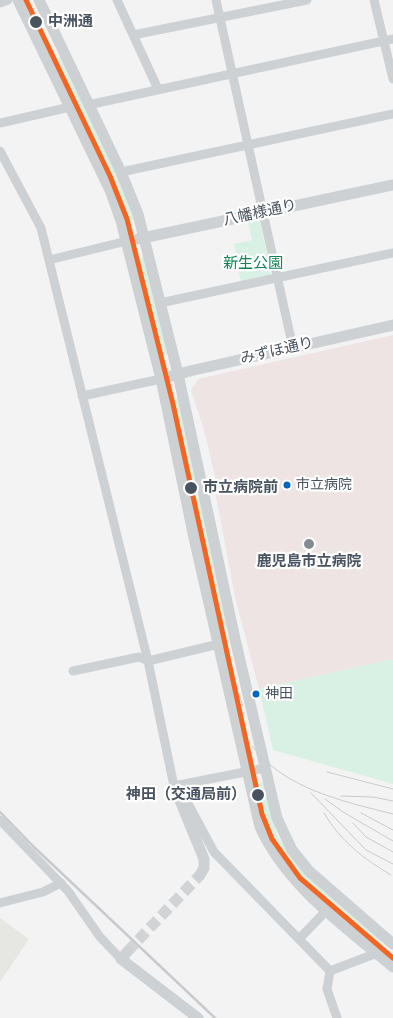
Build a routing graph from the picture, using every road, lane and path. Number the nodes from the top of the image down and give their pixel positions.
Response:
1 (8, 0) edge
2 (18, 0) edge
3 (39, 0) edge
4 (117, 0) edge
5 (216, 0) edge
6 (307, 0) edge
7 (374, 0) edge
8 (0, 3) edge
9 (220, 18) junction
10 (133, 35) junction
11 (389, 40) edge
12 (232, 74) junction
13 (393, 79) edge
14 (158, 90) junction
15 (88, 105) junction
16 (70, 107) junction
17 (393, 114) edge
18 (0, 123) edge
19 (249, 145) junction
20 (0, 151) edge
21 (121, 172) junction
22 (393, 185) edge
23 (263, 212) junction
24 (143, 237) junction
25 (127, 241) junction
26 (393, 252) edge
27 (48, 260) junction
28 (277, 278) junction
29 (160, 304) junction
30 (393, 325) edge
31 (292, 348) junction
32 (178, 374) junction
33 (161, 379) junction
34 (82, 396) junction
35 (219, 644) junction
36 (148, 661) junction
37 (74, 671) dead end
38 (265, 768) junction
39 (247, 773) junction
40 (174, 786) junction
41 (0, 820) edge
42 (4, 829) edge
43 (200, 875) tunnel mouth
44 (61, 883) junction
45 (0, 904) edge
46 (327, 910) junction
47 (299, 939) junction
48 (393, 944) edge
49 (377, 954) junction
50 (124, 955) joint
51 (393, 967) edge
52 (330, 971) junction
53 (198, 1018) edge
54 (337, 1018) edge

1 - 8 street
2 - 16 street
3 - 15 street
4 - 10 street
5 - 9 street
6 - 9 street
7 - 11 street
9 - 10 street
9 - 12 street
10 - 14 street
11 - 12 street
11 - 13 street
12 - 14 street
12 - 19 street
14 - 15 street
15 - 21 street
16 - 18 street
16 - 25 street
17 - 19 street
19 - 21 street
19 - 23 street
20 - 27 street
21 - 24 street
22 - 23 street, 八幡様通り
23 - 24 street, 八幡様通り
23 - 28 street
24 - 25 street, 八幡様通り
24 - 29 street
25 - 27 street
25 - 33 street
26 - 28 street
27 - 34 street
28 - 29 street
28 - 31 street
29 - 32 street
30 - 31 street, みずほ通り
31 - 32 street, みずほ通り
32 - 33 street, みずほ通り
32 - 38 street
33 - 34 street
33 - 35 street
34 - 36 street
35 - 36 street
35 - 39 street
36 - 37 street
36 - 40 street
38 - 39 street
38 - 48 street
39 - 40 street
39 - 46 street
40 - 43 street
40 - 47 street
41 - 42 street
42 - 44 street
44 - 45 street
44 - 50 street
46 - 47 street
46 - 49 street
47 - 52 street
49 - 51 street
49 - 52 street
50 - 53 street
52 - 54 street

